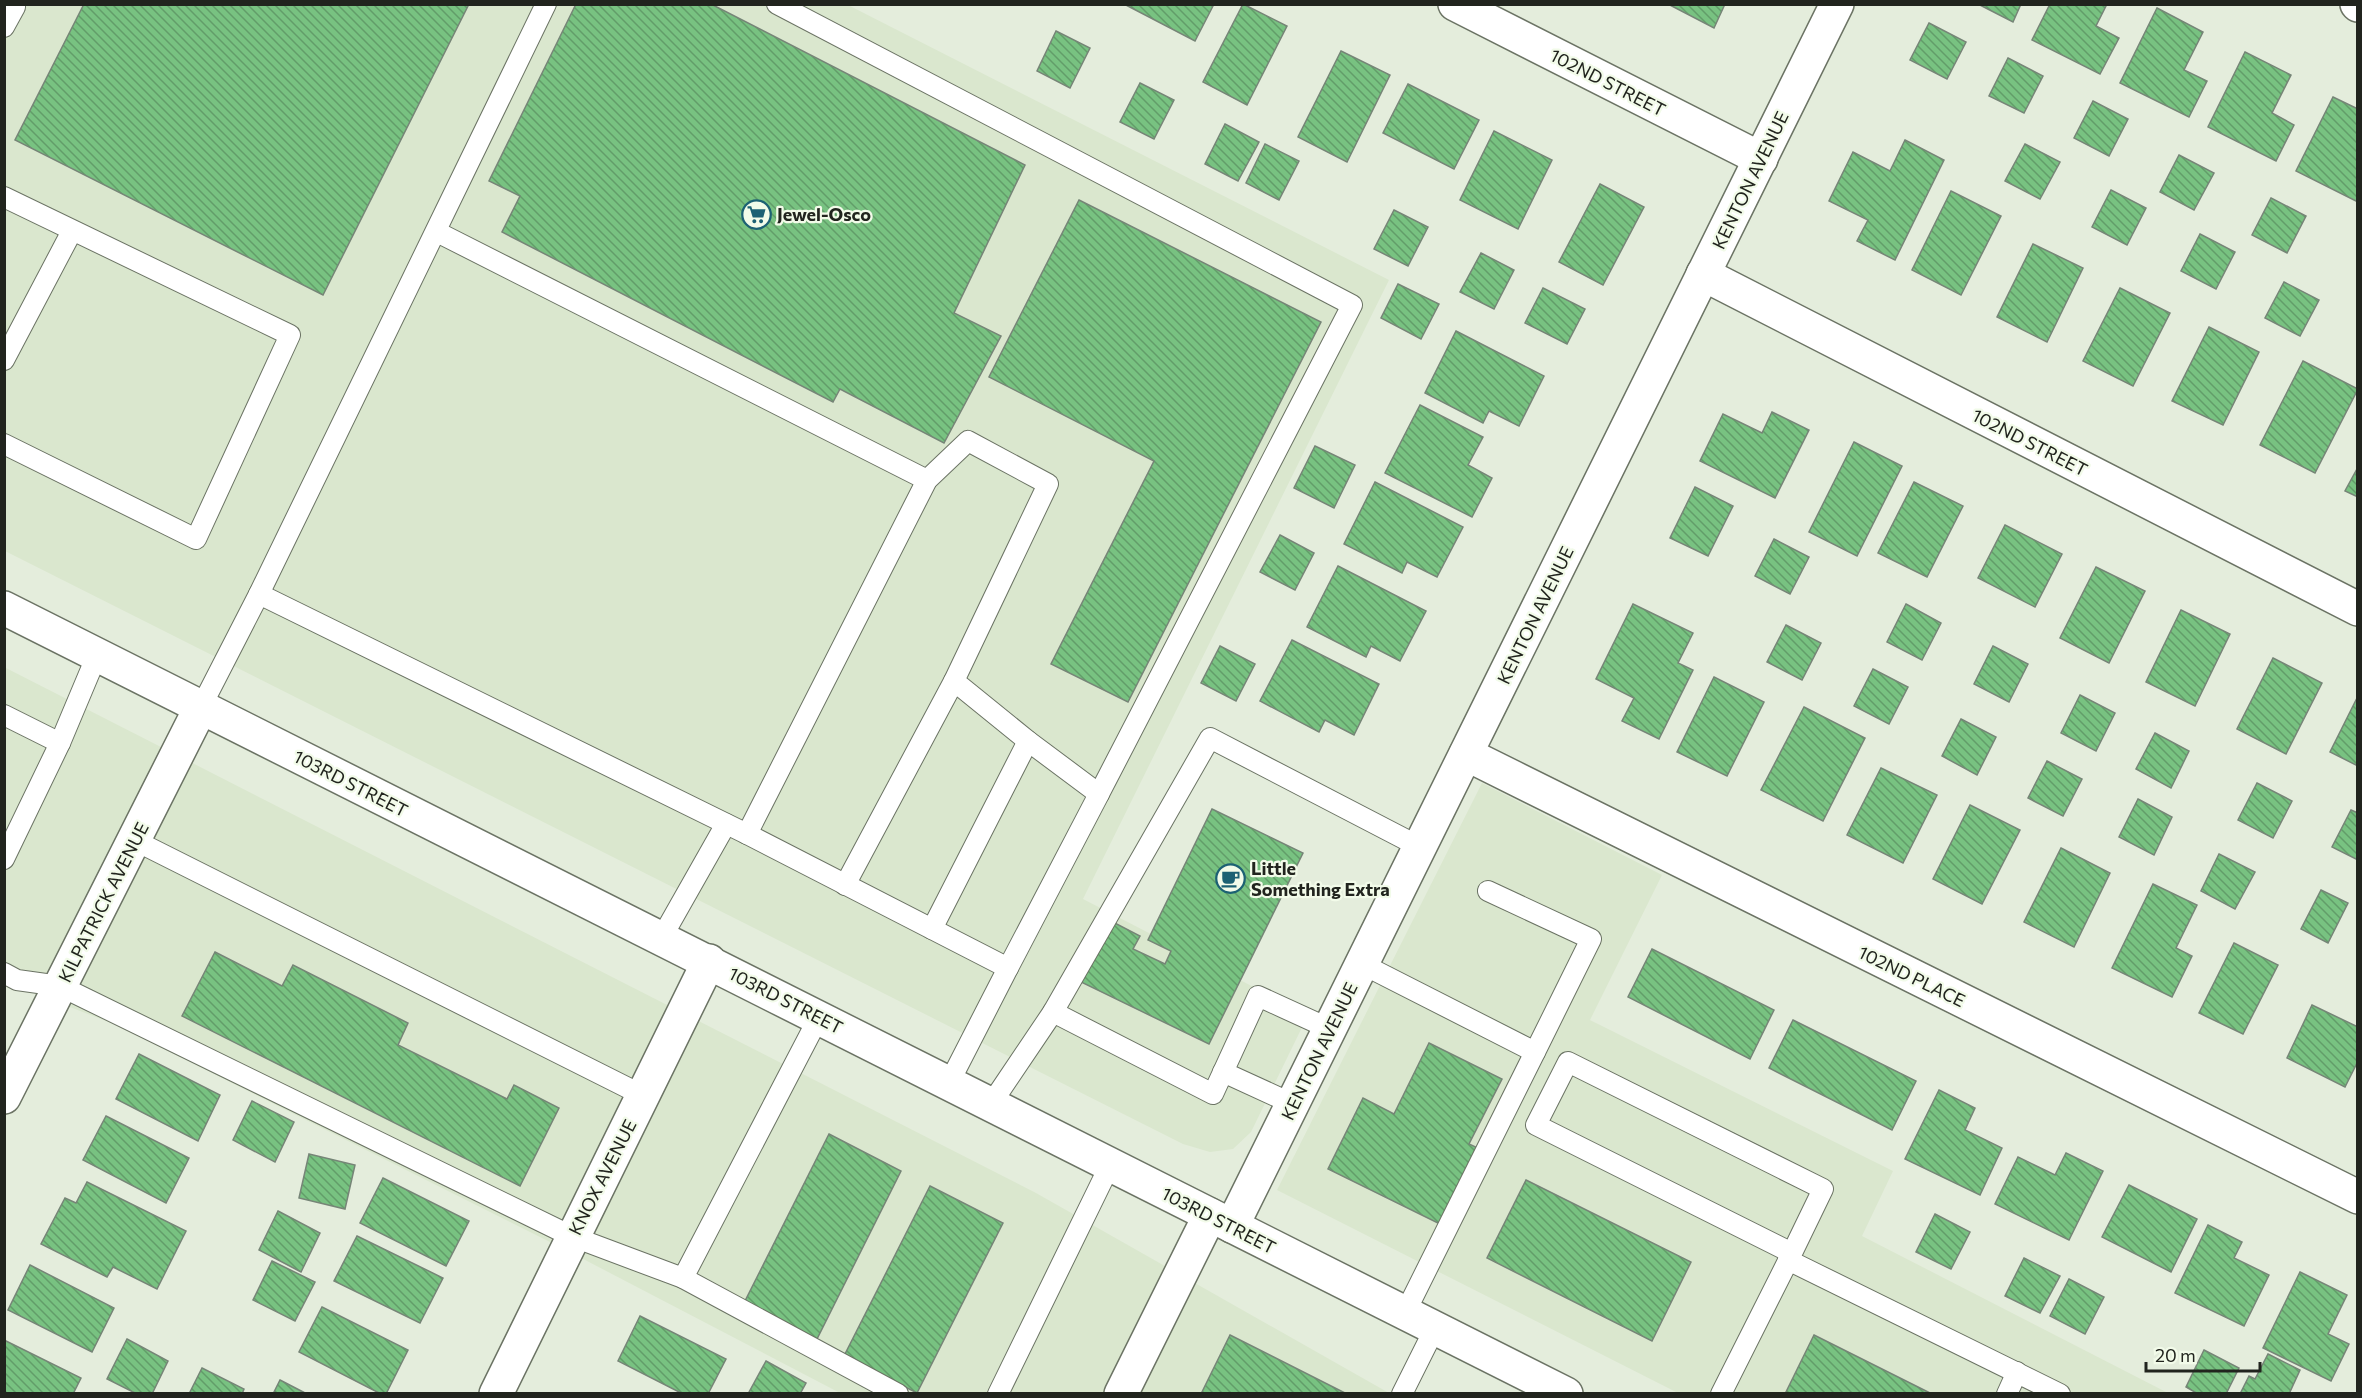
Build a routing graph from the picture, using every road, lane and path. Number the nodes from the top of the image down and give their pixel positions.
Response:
1 (10, 4) edge
2 (546, 4) edge
3 (777, 4) edge
4 (1455, 4) edge
5 (1837, 4) edge
6 (4, 27) edge
7 (1761, 159) junction
8 (4, 197) edge
9 (72, 231) junction
10 (436, 232) junction
11 (1703, 274) junction
12 (4, 360) edge
13 (4, 444) edge
14 (927, 480) junction
15 (259, 594) junction
16 (4, 608) edge
17 (2358, 609) edge
18 (97, 655) junction
19 (954, 681) junction
20 (201, 707) junction
21 (4, 716) edge
22 (1028, 741) junction
23 (60, 743) junction
24 (1466, 754) junction
25 (1100, 794) junction
26 (726, 824) junction
27 (747, 834) junction
28 (134, 840) junction
29 (1420, 847) junction
30 (4, 859) edge
31 (845, 885) junction
32 (1488, 891) dead end
33 (932, 929) junction
34 (662, 937) junction
35 (709, 961) junction
36 (1362, 964) junction
37 (1008, 968) junction
38 (4, 973) edge
39 (60, 986) junction
40 (1053, 1012) junction
41 (819, 1017) junction
42 (1330, 1029) junction
43 (1535, 1052) junction
44 (1223, 1072) junction
45 (949, 1083) junction
46 (642, 1095) junction
47 (4, 1097) edge
48 (991, 1104) junction
49 (1293, 1104) junction
50 (1110, 1165) junction
51 (2358, 1197) edge
52 (1221, 1220) junction
53 (571, 1236) junction
54 (1790, 1257) junction
55 (683, 1278) junction
56 (1405, 1313) junction
57 (1435, 1328) junction
58 (2017, 1372) junction
59 (496, 1394) edge
60 (898, 1394) edge
61 (998, 1394) edge
62 (1121, 1394) edge
63 (1402, 1394) edge
64 (1566, 1394) edge
65 (1721, 1394) edge
66 (2007, 1394) edge
67 (2060, 1394) edge

1 - 6 lane
2 - 10 lane
3 - 25 lane
4 - 7 street, 102ND STREET
5 - 7 street, KENTON AVENUE
7 - 11 street, KENTON AVENUE
8 - 9 lane
9 - 12 lane
9 - 13 lane
10 - 14 lane
10 - 15 lane
11 - 17 street, 102ND STREET
11 - 24 street, KENTON AVENUE
14 - 19 lane
14 - 27 lane
15 - 20 lane
15 - 26 lane
16 - 18 street, 103RD STREET
18 - 20 street, 103RD STREET
18 - 23 lane
19 - 22 lane
19 - 31 lane
20 - 28 street, KILPATRICK AVENUE
20 - 34 street, 103RD STREET
21 - 23 lane
22 - 25 lane
22 - 33 lane
23 - 30 lane
24 - 29 street, KENTON AVENUE
24 - 51 street, 102ND PLACE
25 - 37 lane
26 - 27 lane
26 - 34 lane
27 - 31 lane
28 - 39 street, KILPATRICK AVENUE
28 - 46 lane
29 - 36 street, KENTON AVENUE
29 - 40 lane
31 - 33 lane
32 - 43 lane
33 - 37 lane
34 - 35 street, 103RD STREET
35 - 41 street, 103RD STREET
35 - 46 street, KNOX AVENUE
36 - 42 street, KENTON AVENUE
36 - 43 lane
37 - 45 lane
38 - 39 lane
39 - 47 street, KILPATRICK AVENUE
39 - 53 lane
40 - 44 lane
40 - 48 lane
41 - 45 street, 103RD STREET
41 - 55 lane
42 - 44 lane
42 - 49 street, KENTON AVENUE
43 - 56 lane
44 - 49 lane
45 - 48 street, 103RD STREET
46 - 53 street, KNOX AVENUE
48 - 50 street, 103RD STREET
49 - 52 street, KENTON AVENUE
50 - 52 street, 103RD STREET
50 - 61 lane
52 - 56 street, 103RD STREET
52 - 62 street, KENTON AVENUE
53 - 55 lane
53 - 59 street, KNOX AVENUE
54 - 54 lane
54 - 58 lane
54 - 65 lane
55 - 60 lane
56 - 57 street, 103RD STREET
57 - 63 lane
57 - 64 street, 103RD STREET
58 - 66 lane
58 - 67 lane

